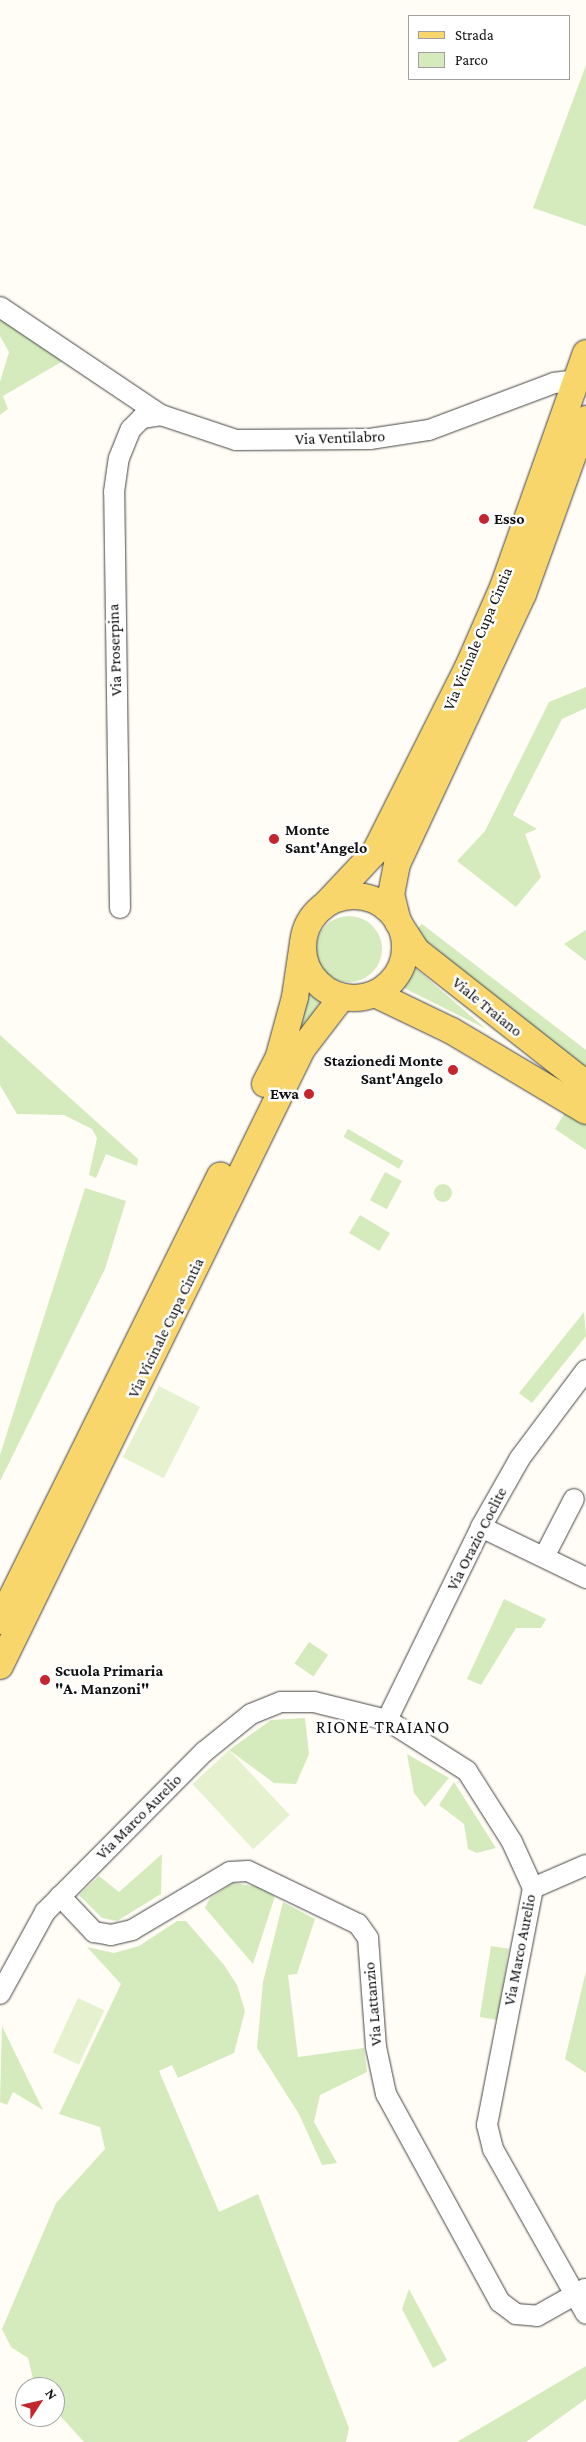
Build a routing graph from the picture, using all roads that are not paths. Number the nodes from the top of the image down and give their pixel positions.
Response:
1 (0, 307) edge
2 (586, 353) edge
3 (581, 383) edge
4 (161, 415) junction
5 (586, 419) edge
6 (328, 902) junction
7 (120, 908) dead end
8 (398, 922) junction
9 (303, 944) junction
10 (375, 994) junction
11 (342, 997) junction
12 (586, 1084) edge
13 (586, 1111) edge
14 (586, 1370) edge
15 (574, 1499) dead end
16 (481, 1527) junction
17 (544, 1557) junction
18 (586, 1578) edge
19 (0, 1621) edge
20 (0, 1666) edge
21 (387, 1720) junction
22 (586, 1865) edge
23 (533, 1888) junction
24 (60, 1896) junction
25 (0, 1994) edge
26 (580, 2292) edge
27 (586, 2314) edge

1 - 4 street, Via Ventilabro
2 - 3 main road, Via Vicinale Cupa Cintia
3 - 4 street, Via Ventilabro
3 - 6 main road, Via Vicinale Cupa Cintia
4 - 7 street, Via Proserpina
5 - 8 main road, Via Vicinale Cupa Cintia
6 - 8 main road
6 - 9 main road
8 - 10 main road
8 - 12 main road, Viale Traiano
9 - 11 main road
9 - 19 main road, Via Vicinale Cupa Cintia
10 - 11 main road
10 - 13 main road, Viale Traiano
11 - 20 main road, Via Vicinale Cupa Cintia
14 - 16 street, Via Orazio Coclite
15 - 17 street
16 - 17 street
16 - 21 street, Via Orazio Coclite
17 - 18 street
21 - 23 street, Via Marco Aurelio
21 - 24 street, Via Marco Aurelio
22 - 23 street
23 - 26 street, Via Marco Aurelio
24 - 25 street, Via Marco Aurelio
24 - 26 street, Via Lattanzio
26 - 27 street, Via Marco Aurelio

